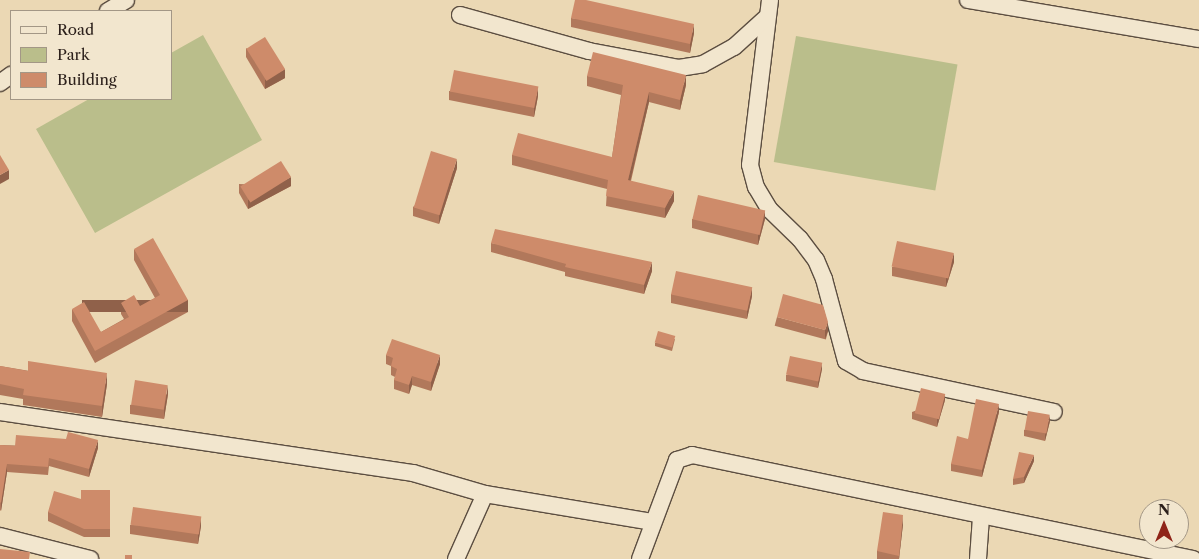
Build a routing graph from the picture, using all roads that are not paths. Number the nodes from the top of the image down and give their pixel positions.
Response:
1 (126, 0) edge
2 (770, 0) edge
3 (968, 0) edge
4 (110, 10) edge
5 (460, 15) dead end
6 (767, 17) junction
7 (1199, 39) edge
8 (0, 412) edge
9 (1054, 412) dead end
10 (485, 494) junction
11 (981, 517) junction
12 (652, 522) junction
13 (0, 536) edge
14 (90, 559) edge
15 (456, 559) edge
16 (640, 559) edge
17 (978, 559) edge
18 (1193, 559) edge

1 - 4 street
2 - 6 street
3 - 7 street
5 - 6 street
6 - 9 street
8 - 10 street
10 - 12 street
10 - 15 street
11 - 12 street
11 - 17 street
11 - 18 street
12 - 16 street
13 - 14 street

